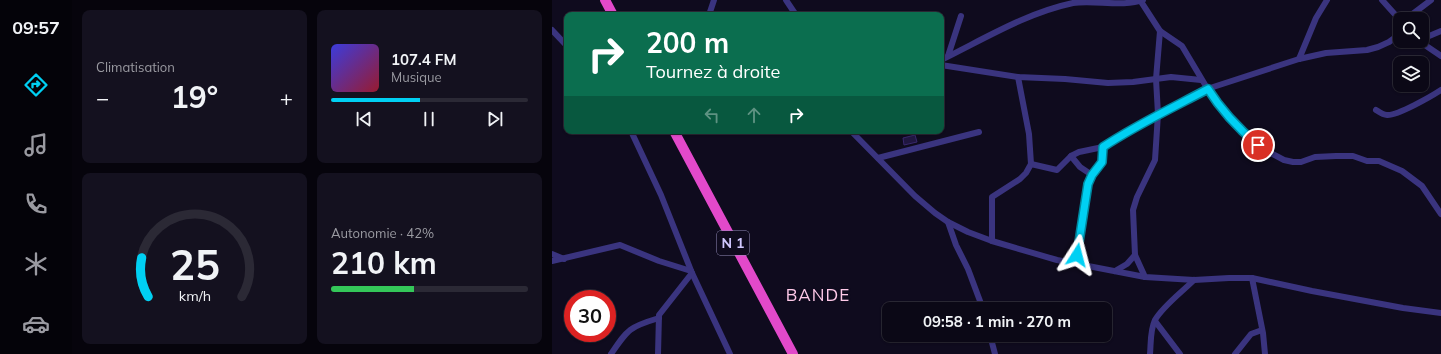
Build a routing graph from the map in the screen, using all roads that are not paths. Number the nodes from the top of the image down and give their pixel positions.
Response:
1 (605, 0) edge
2 (714, 0) edge
3 (786, 0) edge
4 (1141, 0) edge
5 (1327, 0) edge
6 (1382, 0) edge
7 (1431, 0) edge
8 (611, 12) edge
9 (710, 12) edge
10 (794, 12) edge
11 (1393, 12) edge
12 (1415, 12) edge
13 (961, 16) dead end
14 (552, 30) edge
15 (1160, 31) junction
16 (1441, 31) edge
17 (1429, 36) edge
18 (1393, 39) edge
19 (564, 43) edge
20 (1429, 48) edge
21 (948, 56) junction
22 (1441, 56) edge
23 (944, 58) edge
24 (1299, 59) junction
25 (944, 65) edge
26 (1018, 77) junction
27 (1156, 79) junction
28 (1202, 80) junction
29 (1208, 89) junction
30 (1441, 90) edge
31 (1376, 110) dead end
32 (1158, 114) junction
33 (979, 132) dead end
34 (632, 134) edge
35 (676, 134) edge
36 (854, 134) edge
37 (1103, 147) junction
38 (1071, 156) junction
39 (878, 158) junction
40 (1030, 164) junction
41 (1092, 175) junction
42 (1441, 214) edge
43 (948, 222) junction
44 (992, 241) junction
45 (552, 254) edge
46 (1135, 255) junction
47 (564, 259) junction
48 (552, 261) edge
49 (1076, 263) junction
50 (1115, 271) junction
51 (692, 272) junction
52 (1145, 277) junction
53 (1252, 278) junction
54 (1194, 280) junction
55 (980, 302) edge
56 (1441, 314) edge
57 (659, 318) junction
58 (1155, 321) junction
59 (1262, 330) junction
60 (992, 342) edge
61 (611, 354) edge
62 (658, 354) edge
63 (730, 354) edge
64 (793, 354) edge
65 (995, 354) edge
66 (1150, 354) edge
67 (1180, 354) edge
68 (1235, 354) edge
69 (1265, 354) edge

1 - 8 highway
2 - 9 street
3 - 10 street
4 - 15 street
4 - 21 street
5 - 24 street
6 - 11 street
7 - 12 street
13 - 21 street
14 - 19 street
15 - 27 street
15 - 28 street
16 - 17 street
18 - 24 street
20 - 22 street
21 - 23 street
24 - 29 street
25 - 26 street
26 - 27 street
26 - 40 street
27 - 28 street
27 - 32 street
28 - 29 street
29 - 32 street
29 - 42 street
30 - 31 street
32 - 37 street
32 - 46 street
33 - 39 street
34 - 51 street
35 - 64 highway, N 1
36 - 39 street
37 - 38 street
37 - 41 street
38 - 40 street
38 - 41 street
39 - 43 street
40 - 44 street
41 - 49 street
43 - 44 street
43 - 55 street
44 - 49 street
45 - 47 street
46 - 50 street
46 - 52 street
47 - 48 street
47 - 51 street
49 - 50 street
50 - 52 street
51 - 57 street
51 - 63 street
52 - 54 street
53 - 54 street
53 - 56 street
53 - 59 street
54 - 58 street
57 - 61 street
57 - 62 street
58 - 66 street
58 - 67 street
59 - 68 street
59 - 69 street
60 - 65 street

